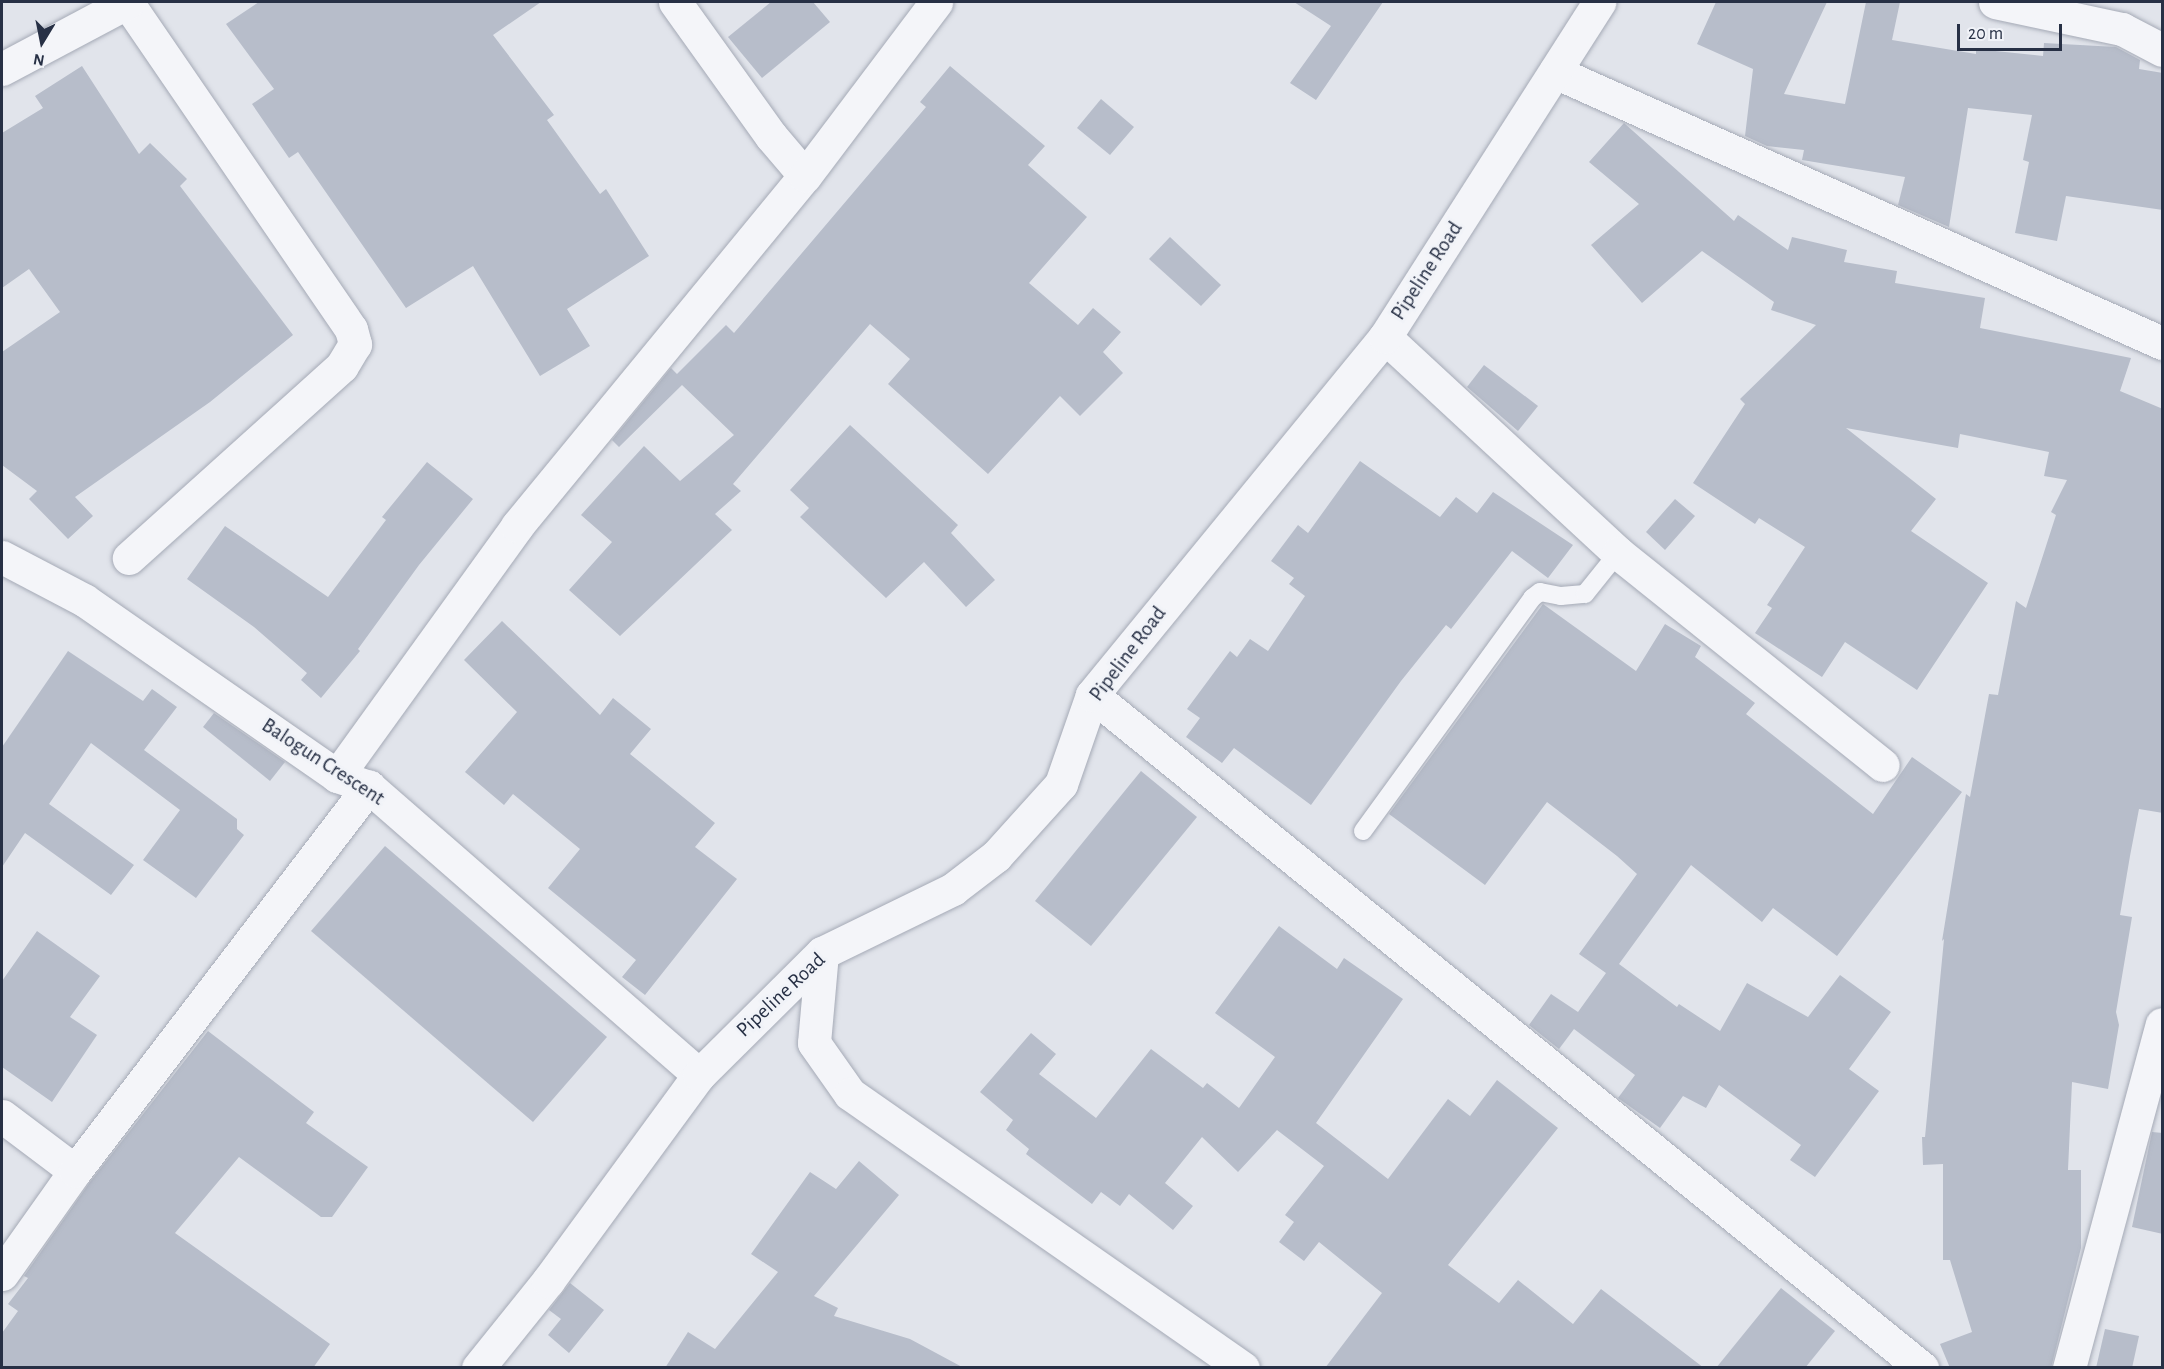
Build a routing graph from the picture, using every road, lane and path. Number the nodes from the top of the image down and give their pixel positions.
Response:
1 (128, 2) edge
2 (675, 2) edge
3 (936, 2) edge
4 (1599, 2) edge
5 (1995, 2) edge
6 (2163, 50) edge
7 (2, 69) edge
8 (1555, 72) junction
9 (805, 176) junction
10 (1385, 337) junction
11 (2163, 343) edge
12 (1618, 553) junction
13 (2, 557) edge
14 (129, 558) dead end
15 (1092, 695) junction
16 (1883, 765) dead end
17 (337, 776) junction
18 (369, 787) junction
19 (1363, 831) dead end
20 (822, 953) junction
21 (2162, 1034) edge
22 (699, 1075) junction
23 (2, 1116) edge
24 (75, 1171) junction
25 (2, 1274) edge
26 (478, 1368) edge
27 (1242, 1368) edge
28 (1923, 1368) edge
29 (2068, 1368) edge

1 - 7 street
1 - 14 street
2 - 9 street
3 - 9 street
4 - 8 street, Pipeline Road
5 - 6 street
8 - 10 street, Pipeline Road
8 - 11 street
9 - 17 street
10 - 12 street
10 - 15 street, Pipeline Road
12 - 16 street
12 - 19 lane
13 - 17 street, Balogun Crescent
15 - 20 street, Pipeline Road
15 - 28 street
17 - 18 street, Balogun Crescent
18 - 22 street, Balogun Crescent
18 - 24 street
20 - 22 street, Pipeline Road
20 - 27 street
21 - 29 street
22 - 26 street, Pipeline Road
23 - 24 street
24 - 25 street

